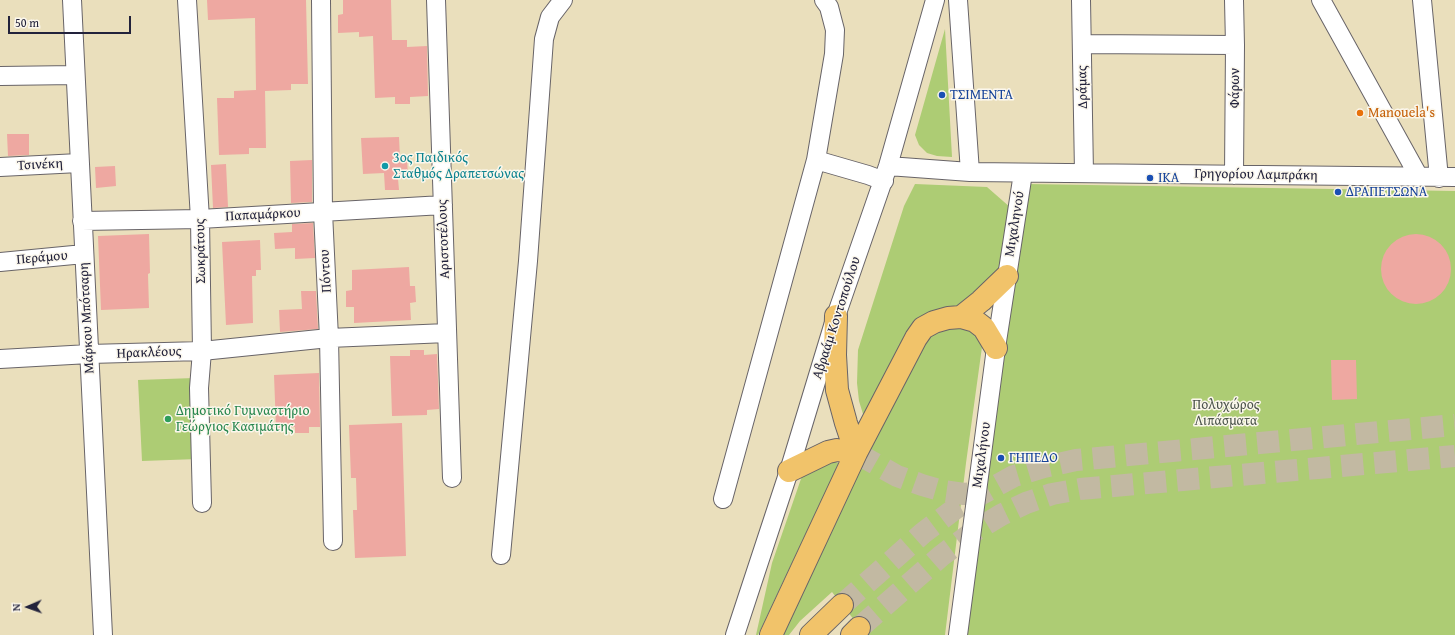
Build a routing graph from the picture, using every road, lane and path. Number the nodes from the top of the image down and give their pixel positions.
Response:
1 (72, 0) edge
2 (187, 0) edge
3 (321, 0) edge
4 (436, 0) edge
5 (563, 0) edge
6 (824, 0) edge
7 (935, 0) edge
8 (958, 0) edge
9 (1081, 0) edge
10 (1234, 0) edge
11 (1321, 0) edge
12 (1422, 0) edge
13 (1082, 44) junction
14 (1235, 44) junction
15 (75, 75) junction
16 (0, 76) edge
17 (816, 160) junction
18 (79, 163) junction
19 (0, 167) edge
20 (970, 172) junction
21 (1023, 172) junction
22 (1084, 173) junction
23 (886, 174) junction
24 (1234, 175) junction
25 (1419, 177) junction
26 (1447, 177) edge
27 (443, 205) junction
28 (323, 212) junction
29 (200, 219) junction
30 (82, 221) junction
31 (84, 254) junction
32 (0, 262) edge
33 (1007, 276) junction
34 (836, 316) junction
35 (961, 317) junction
36 (447, 333) junction
37 (329, 338) junction
38 (996, 348) junction
39 (202, 351) junction
40 (89, 354) junction
41 (0, 359) edge
42 (856, 453) junction
43 (789, 471) junction
44 (452, 478) dead end
45 (723, 499) dead end
46 (202, 503) dead end
47 (333, 541) dead end
48 (500, 555) dead end
49 (842, 605) tunnel mouth
50 (103, 635) edge
51 (734, 635) edge
52 (771, 635) edge
53 (811, 635) edge
54 (958, 635) edge

1 - 15 street, Μάρκου Μπότσαρη
2 - 29 street, Σωκράτους
3 - 28 street, Πόντου
4 - 27 street, Αριστοτέλους
5 - 48 street
6 - 17 street
7 - 23 street, Αβραάμ Κοντοπούλου
8 - 20 street
9 - 13 street, Δράμας
10 - 14 street, Φάρων
11 - 25 street
12 - 26 street
13 - 14 street
13 - 22 street, Δράμας
14 - 24 street, Φάρων
15 - 16 street
15 - 18 street, Μάρκου Μπότσαρη
17 - 23 street, Γρηγορίου Λαμπράκη
17 - 45 street
18 - 19 street, Τσινέκη
18 - 30 street, Μάρκου Μπότσαρη
20 - 21 street, Γρηγορίου Λαμπράκη
20 - 23 street, Γρηγορίου Λαμπράκη
21 - 22 street, Γρηγορίου Λαμπράκη
21 - 33 street, Μιχαληνού
22 - 24 street, Γρηγορίου Λαμπράκη
23 - 34 street, Αβραάμ Κοντοπούλου
24 - 25 street, Γρηγορίου Λαμπράκη
25 - 26 street, Γρηγορίου Λαμπράκη
27 - 28 street, Παπαμάρκου
27 - 36 street, Αριστοτέλους
28 - 29 street, Παπαμάρκου
28 - 37 street, Πόντου
29 - 30 street, Παπαμάρκου
29 - 39 street, Σωκράτους
30 - 31 street, Μάρκου Μπότσαρη
31 - 32 street, Περάμου
31 - 40 street, Μάρκου Μπότσαρη
33 - 35 main road
33 - 38 street, Μιχαλήνου
34 - 42 main road
34 - 43 street, Αβραάμ Κοντοπούλου
35 - 38 main road
35 - 42 main road
36 - 37 street, Ηρακλέους
36 - 44 street, Αριστοτέλους
37 - 39 street, Ηρακλέους
37 - 47 street, Πόντου
38 - 54 street, Μιχαλήνου
39 - 40 street, Ηρακλέους
39 - 46 street, Σωκράτους
40 - 41 street, Ηρακλέους
40 - 50 street, Μάρκου Μπότσαρη
42 - 43 main road
42 - 52 main road
43 - 51 street, Αβραάμ Κοντοπούλου
49 - 53 main road

